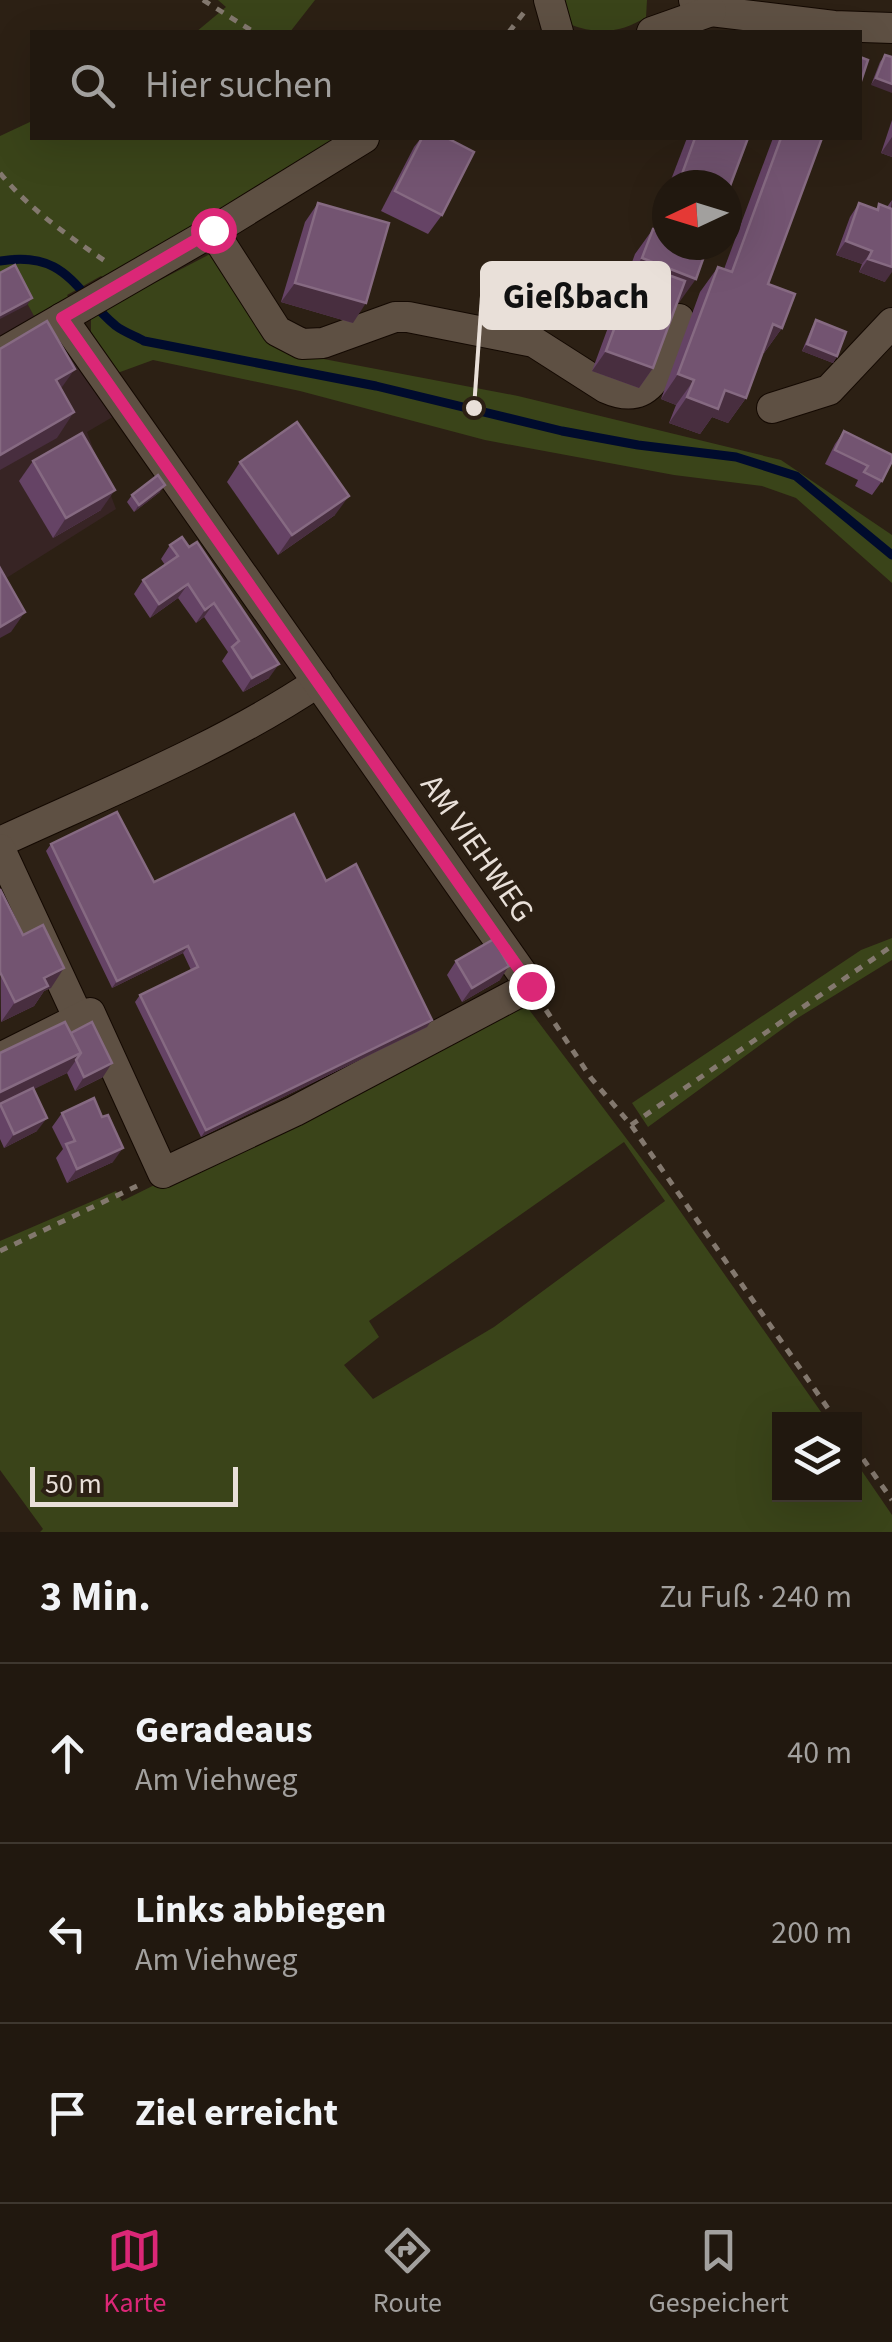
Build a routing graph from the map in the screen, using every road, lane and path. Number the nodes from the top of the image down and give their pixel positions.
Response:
1 (202, 0) edge
2 (548, 0) edge
3 (702, 6) edge
4 (892, 28) edge
5 (251, 30) edge
6 (557, 30) edge
7 (656, 30) edge
8 (361, 140) edge
9 (0, 173) edge
10 (213, 230) junction
11 (93, 300) junction
12 (679, 319) edge
13 (892, 323) edge
14 (0, 354) edge
15 (772, 408) dead end
16 (318, 682) junction
17 (0, 846) edge
18 (892, 946) edge
19 (531, 986) junction
20 (79, 1019) junction
21 (0, 1058) edge
22 (631, 1125) junction
23 (164, 1174) junction
24 (0, 1251) edge
25 (830, 1412) edge
26 (862, 1457) edge
27 (892, 1500) edge

1 - 5 path
2 - 6 street
3 - 4 street
3 - 7 street
8 - 10 street
9 - 11 path
10 - 11 street
10 - 12 street
11 - 14 street
11 - 16 street, AM VIEHWEG
13 - 15 street
16 - 17 street
16 - 19 street, AM VIEHWEG
17 - 20 street
18 - 22 path
19 - 22 path
19 - 23 street
20 - 21 street
20 - 23 street
22 - 25 path
23 - 24 path
26 - 27 path

